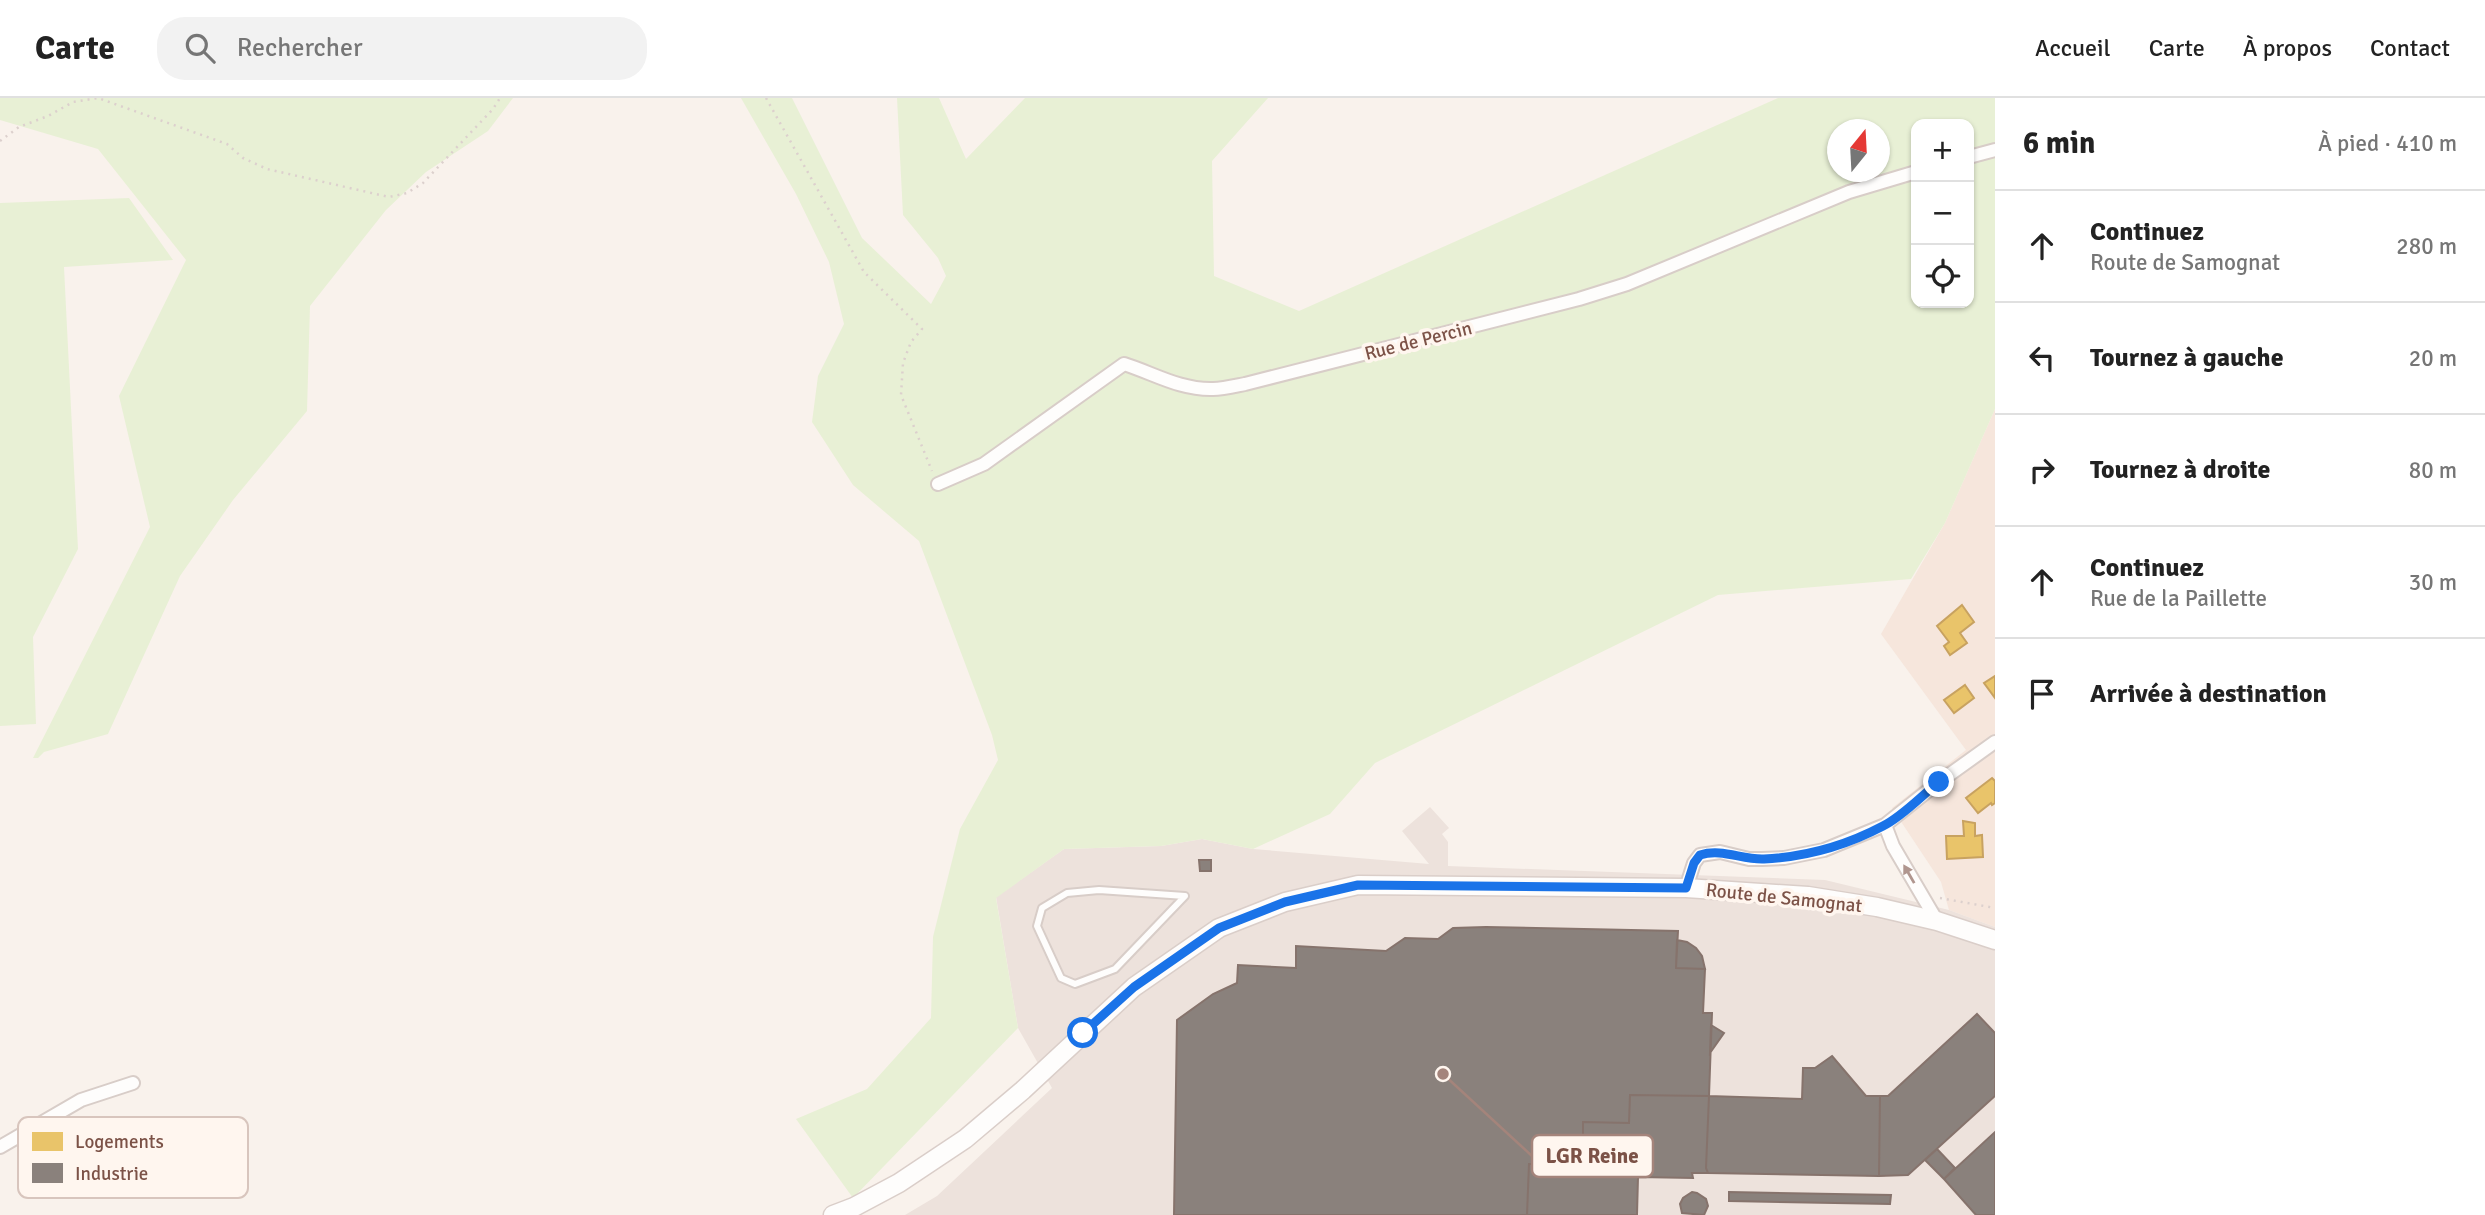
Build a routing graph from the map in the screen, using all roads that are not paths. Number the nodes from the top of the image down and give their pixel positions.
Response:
1 (1995, 150) edge
2 (1974, 156) edge
3 (1911, 173) edge
4 (938, 484) road end
5 (1995, 741) edge
6 (1885, 825) junction
7 (1686, 888) junction
8 (1185, 896) joint
9 (1937, 921) junction
10 (1995, 940) edge
11 (133, 1083) dead end
12 (53, 1117) edge
13 (18, 1137) edge
14 (0, 1147) edge
15 (833, 1215) edge

1 - 2 street
3 - 4 street, Rue de Percin
5 - 6 street
6 - 7 street
9 -> 6 street
7 - 9 main road, Route de Samognat
7 - 15 main road, Route de Samognat
8 - 8 lane
9 - 10 main road, Route de Samognat
11 - 12 street
13 - 14 street

